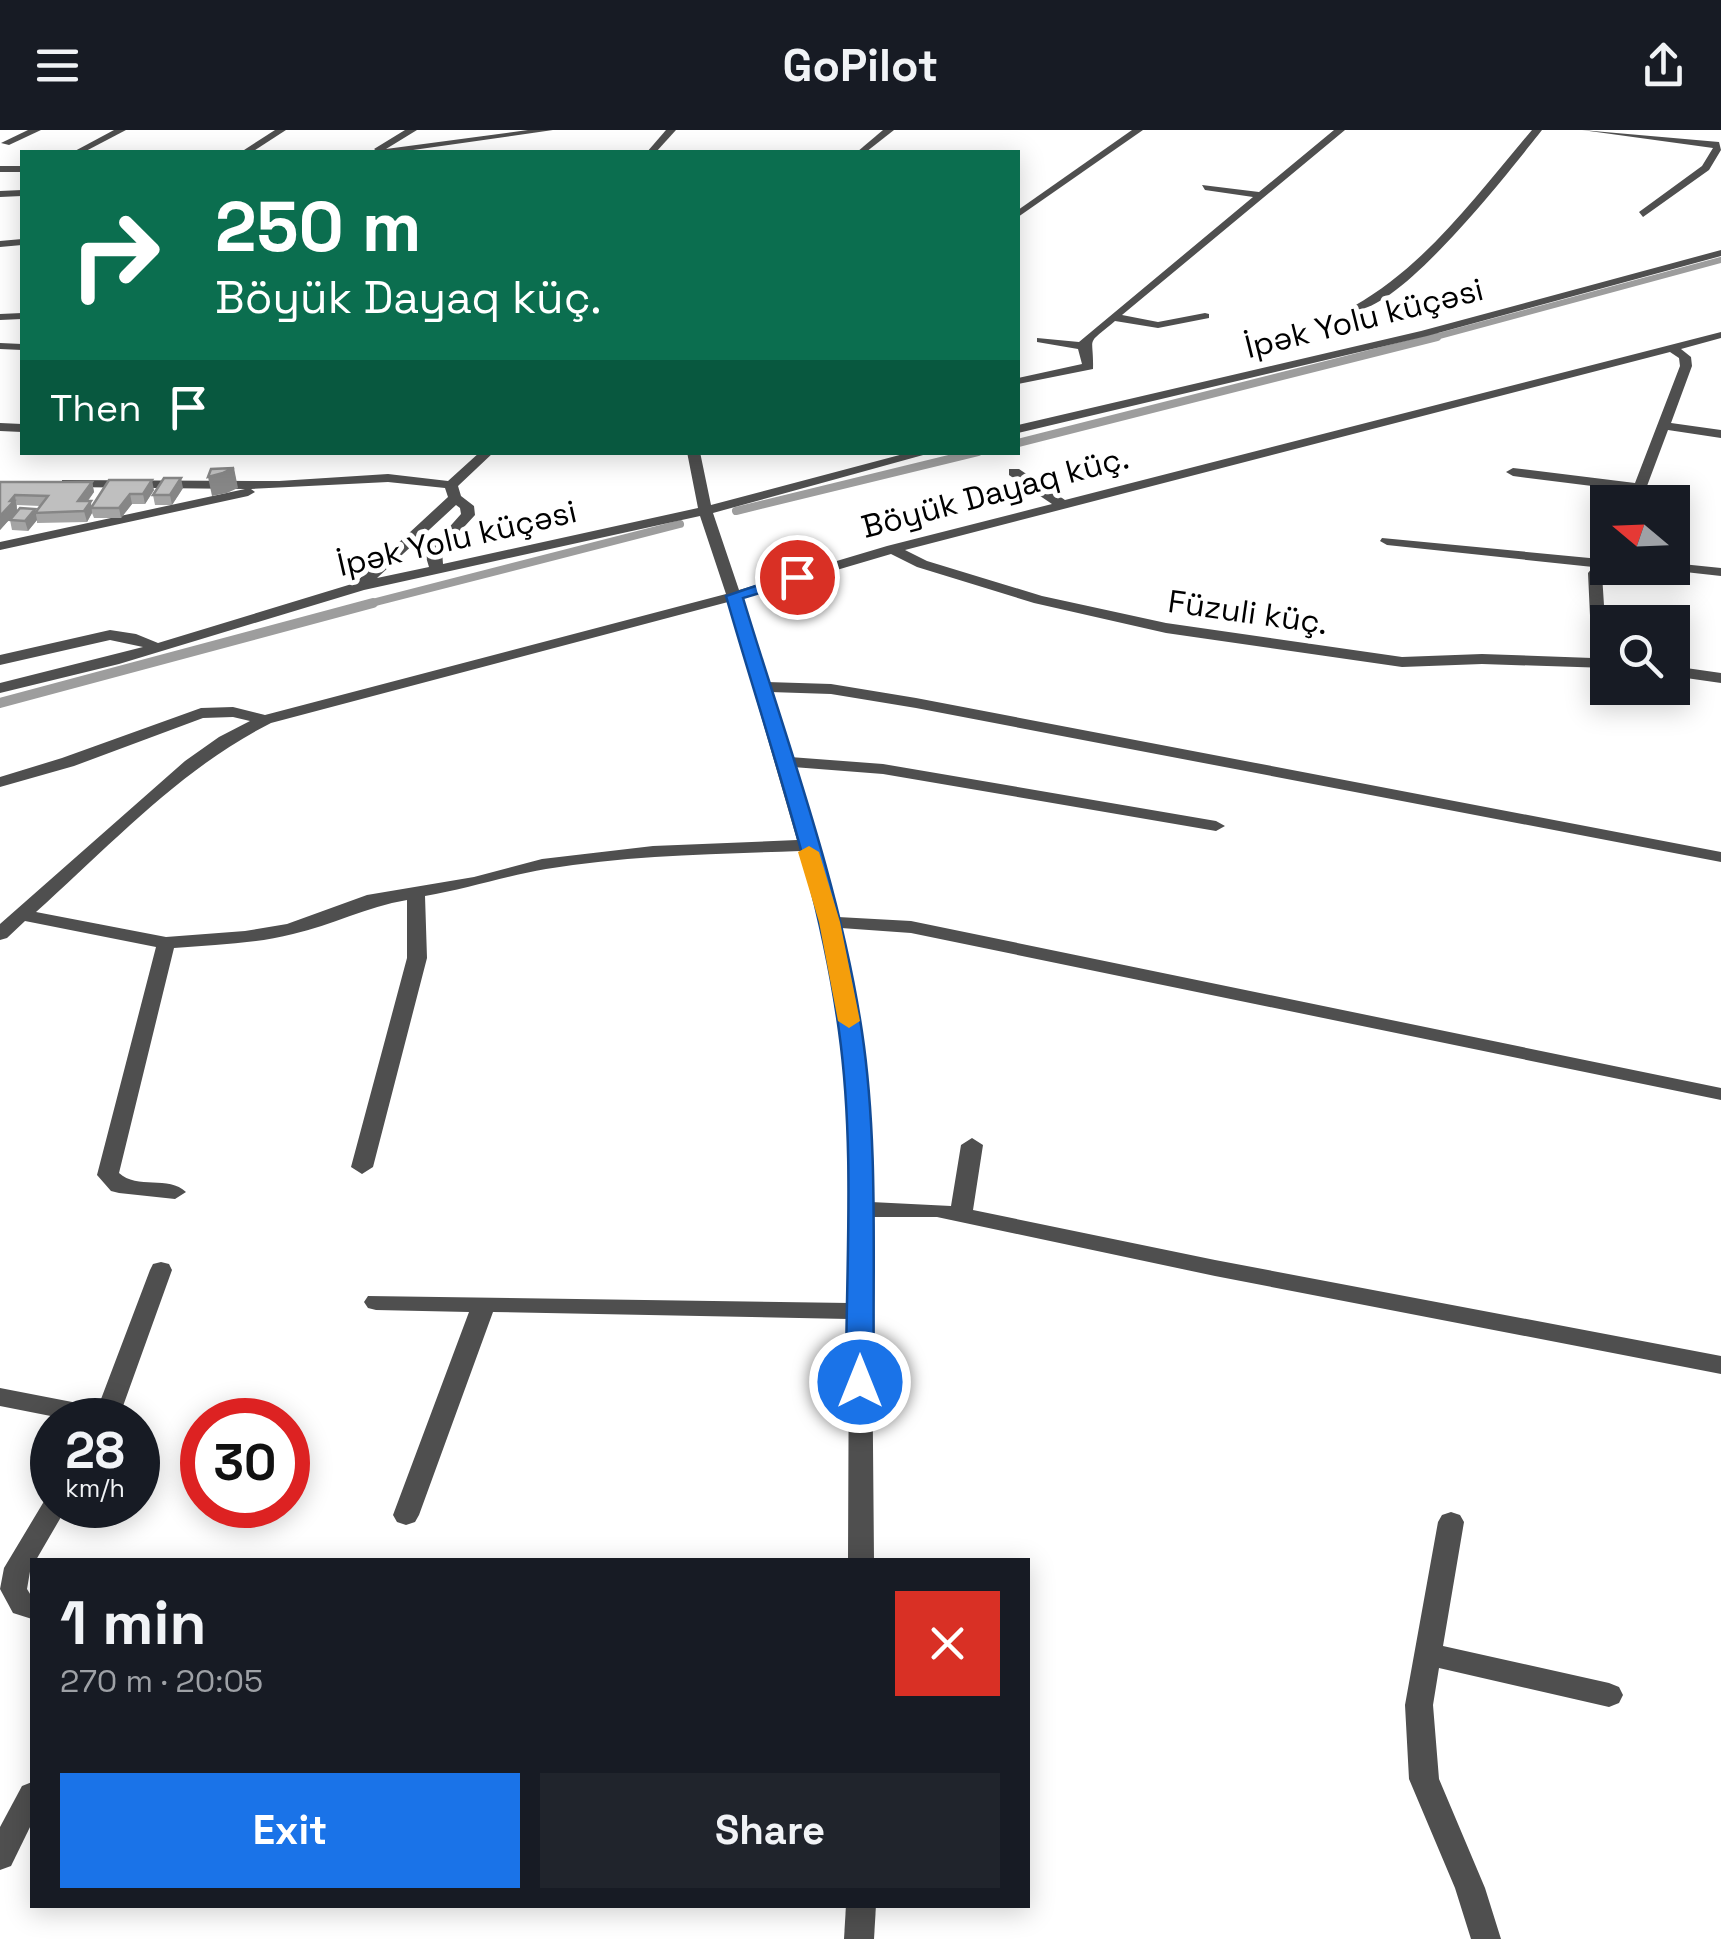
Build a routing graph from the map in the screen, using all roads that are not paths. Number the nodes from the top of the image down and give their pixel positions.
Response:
1 (36, 130) edge
2 (121, 130) edge
3 (281, 130) edge
4 (412, 130) edge
5 (548, 130) edge
6 (671, 130) edge
7 (889, 130) edge
8 (1138, 130) edge
9 (1340, 130) edge
10 (1537, 130) edge
11 (1587, 130) edge
12 (6, 142) dead end
13 (1720, 145) edge
14 (82, 150) edge
15 (249, 150) edge
16 (381, 150) edge
17 (395, 150) edge
18 (653, 150) edge
19 (864, 150) edge
20 (1205, 187) dead end
21 (1263, 195) junction
22 (1020, 213) edge
23 (1643, 214) dead end
24 (1721, 253) edge
25 (1358, 308) dead end
26 (1205, 316) dead end
27 (1114, 317) junction
28 (1721, 335) edge
29 (1041, 340) dead end
30 (1082, 346) junction
31 (1673, 348) junction
32 (1020, 381) edge
33 (1665, 426) junction
34 (1020, 429) edge
35 (1721, 434) edge
36 (485, 455) edge
37 (695, 455) edge
38 (917, 455) edge
39 (1014, 472) dead end
40 (1513, 472) dead end
41 (60, 483) edge
42 (279, 484) junction
43 (1642, 485) edge
44 (1590, 486) edge
45 (453, 492) junction
46 (1062, 505) junction
47 (704, 511) junction
48 (1387, 540) dead end
49 (0, 546) edge
50 (892, 549) junction
51 (1590, 560) edge
52 (437, 568) junction
53 (1690, 569) edge
54 (1721, 572) edge
55 (361, 586) junction
56 (734, 596) junction
57 (158, 648) junction
58 (0, 660) edge
59 (1590, 663) edge
60 (1690, 674) edge
61 (1721, 678) edge
62 (760, 687) junction
63 (0, 688) edge
64 (265, 720) junction
65 (782, 762) junction
66 (0, 782) edge
67 (1216, 826) dead end
68 (806, 846) junction
69 (1721, 857) edge
70 (416, 894) junction
71 (22, 916) junction
72 (830, 922) junction
73 (0, 934) edge
74 (166, 943) junction
75 (1721, 1094) edge
76 (972, 1145) dead end
77 (362, 1167) dead end
78 (175, 1192) dead end
79 (860, 1209) junction
80 (962, 1214) junction
81 (161, 1270) dead end
82 (376, 1302) dead end
83 (484, 1304) junction
84 (860, 1311) junction
85 (1721, 1365) edge
86 (0, 1397) edge
87 (114, 1398) edge
88 (30, 1403) edge
89 (406, 1515) dead end
90 (1451, 1522) dead end
91 (41, 1528) edge
92 (860, 1558) edge
93 (30, 1607) edge
94 (1426, 1654) junction
95 (1608, 1694) dead end
96 (30, 1798) edge
97 (0, 1856) edge
98 (861, 1908) edge
99 (859, 1939) edge
100 (1486, 1939) edge

1 - 12 street
2 - 14 street
3 - 15 street
4 - 16 street
5 - 17 street
6 - 18 street
7 - 19 street
8 - 22 street
9 - 21 street
10 - 25 street
11 - 13 street
13 - 23 street
20 - 21 street
21 - 27 street
24 - 34 street, İpək Yolu küçəsi
26 - 27 street
27 - 30 street
28 - 31 street, Böyük Dayaq küç.
29 - 30 street
30 - 32 street
31 - 33 street
31 - 46 street, Böyük Dayaq küç.
33 - 35 street
33 - 43 street
36 - 45 street
37 - 47 street
38 - 47 street, İpək Yolu küçəsi
39 - 46 street
40 - 44 street
41 - 42 street
42 - 45 street
42 - 49 street
45 - 52 street
45 - 55 street
46 - 50 street, Böyük Dayaq küç.
47 - 52 street, İpək Yolu küçəsi
47 - 56 street
48 - 51 street
50 - 56 street, Böyük Dayaq küç.
50 - 59 street, Füzuli küç.
52 - 55 street, İpək Yolu küçəsi
53 - 54 street
55 - 57 street, İpək Yolu küçəsi
56 - 62 street
56 - 64 street, Böyük Dayaq küç.
57 - 58 street
57 - 63 street, İpək Yolu küçəsi
60 - 61 street
62 - 65 street
62 - 69 street
64 - 66 street, Böyük Dayaq küç.
64 - 71 street
65 - 67 street
65 - 68 street
68 - 70 street
68 - 72 street
70 - 74 street
70 - 77 street
71 - 73 street
71 - 74 street
72 - 75 street
72 - 79 street
74 - 78 street
76 - 80 street
79 - 80 street
79 - 84 street
80 - 85 street
81 - 87 street
82 - 83 street
83 - 84 street
83 - 89 street
84 - 92 street
86 - 88 street
90 - 94 street
91 - 93 street
94 - 95 street
94 - 100 street
96 - 97 street
98 - 99 street

